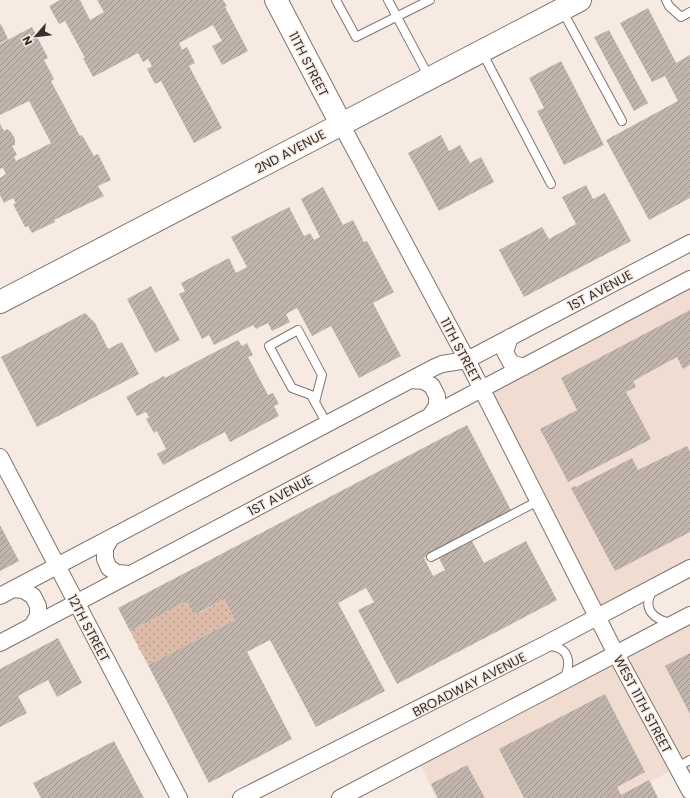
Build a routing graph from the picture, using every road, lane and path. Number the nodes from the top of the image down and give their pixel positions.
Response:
1 (276, 0) edge
2 (336, 0) edge
3 (388, 0) edge
4 (430, 0) edge
5 (666, 0) edge
6 (571, 5) edge
7 (690, 12) edge
8 (397, 17) junction
9 (482, 51) junction
10 (429, 78) junction
11 (622, 121) dead end
12 (341, 124) junction
13 (551, 184) dead end
14 (690, 243) edge
15 (690, 279) edge
16 (0, 302) edge
17 (510, 338) junction
18 (467, 360) junction
19 (524, 367) junction
20 (410, 380) junction
21 (482, 389) junction
22 (315, 402) junction
23 (430, 416) junction
24 (327, 424) junction
25 (0, 457) edge
26 (538, 501) junction
27 (111, 538) junction
28 (431, 558) dead end
29 (57, 566) junction
30 (690, 568) edge
31 (130, 574) junction
32 (655, 586) junction
33 (7, 593) edge
34 (76, 603) junction
35 (690, 615) edge
36 (597, 617) junction
37 (674, 623) junction
38 (32, 626) junction
39 (157, 639) dead end
40 (0, 643) edge
41 (544, 645) junction
42 (139, 649) dead end
43 (616, 654) junction
44 (563, 682) junction
45 (683, 763) edge
46 (690, 791) edge
47 (244, 797) edge
48 (179, 798) edge
49 (340, 798) edge

1 - 12 main road, 11TH STREET
2 - 8 lane
3 - 8 lane
4 - 8 lane
5 - 7 lane
6 - 9 main road, 2ND AVENUE
6 - 11 lane
8 - 10 lane
9 - 10 main road, 2ND AVENUE
9 - 13 lane
10 - 12 main road, 2ND AVENUE
12 - 16 main road, 2ND AVENUE
12 - 18 street, 11TH STREET
14 - 17 street, 1ST AVENUE
15 - 19 street, 1ST AVENUE
17 - 18 street, 1ST AVENUE
17 - 19 street
18 - 20 street, 1ST AVENUE
18 - 21 street, 11TH STREET
19 - 21 street, 1ST AVENUE
20 - 23 street
20 - 24 street, 1ST AVENUE
21 - 23 street, 1ST AVENUE
21 - 26 street, 11TH STREET
22 - 22 lane
22 - 24 lane
23 - 31 street, 1ST AVENUE
24 - 27 street, 1ST AVENUE
25 - 29 street, 12TH STREET
26 - 28 lane
26 - 36 street, 11TH STREET
27 - 29 street, 1ST AVENUE
27 - 31 street
29 - 33 street, 1ST AVENUE
29 - 34 street, 12TH STREET
30 - 32 street, BROADWAY AVENUE
31 - 34 street, 1ST AVENUE
32 - 36 street, BROADWAY AVENUE
32 - 37 lane
33 - 38 street, 1ST AVENUE
34 - 38 street, 1ST AVENUE
34 - 48 street, 12TH STREET
35 - 37 street
36 - 41 street, BROADWAY AVENUE
36 - 43 street, WEST 11TH STREET
37 - 43 street
38 - 40 street, 1ST AVENUE
39 - 42 path
41 - 44 lane
41 - 47 street, BROADWAY AVENUE
43 - 44 street
43 - 45 street, WEST 11TH STREET
44 - 49 street
45 - 46 street, WEST 11TH STREET

